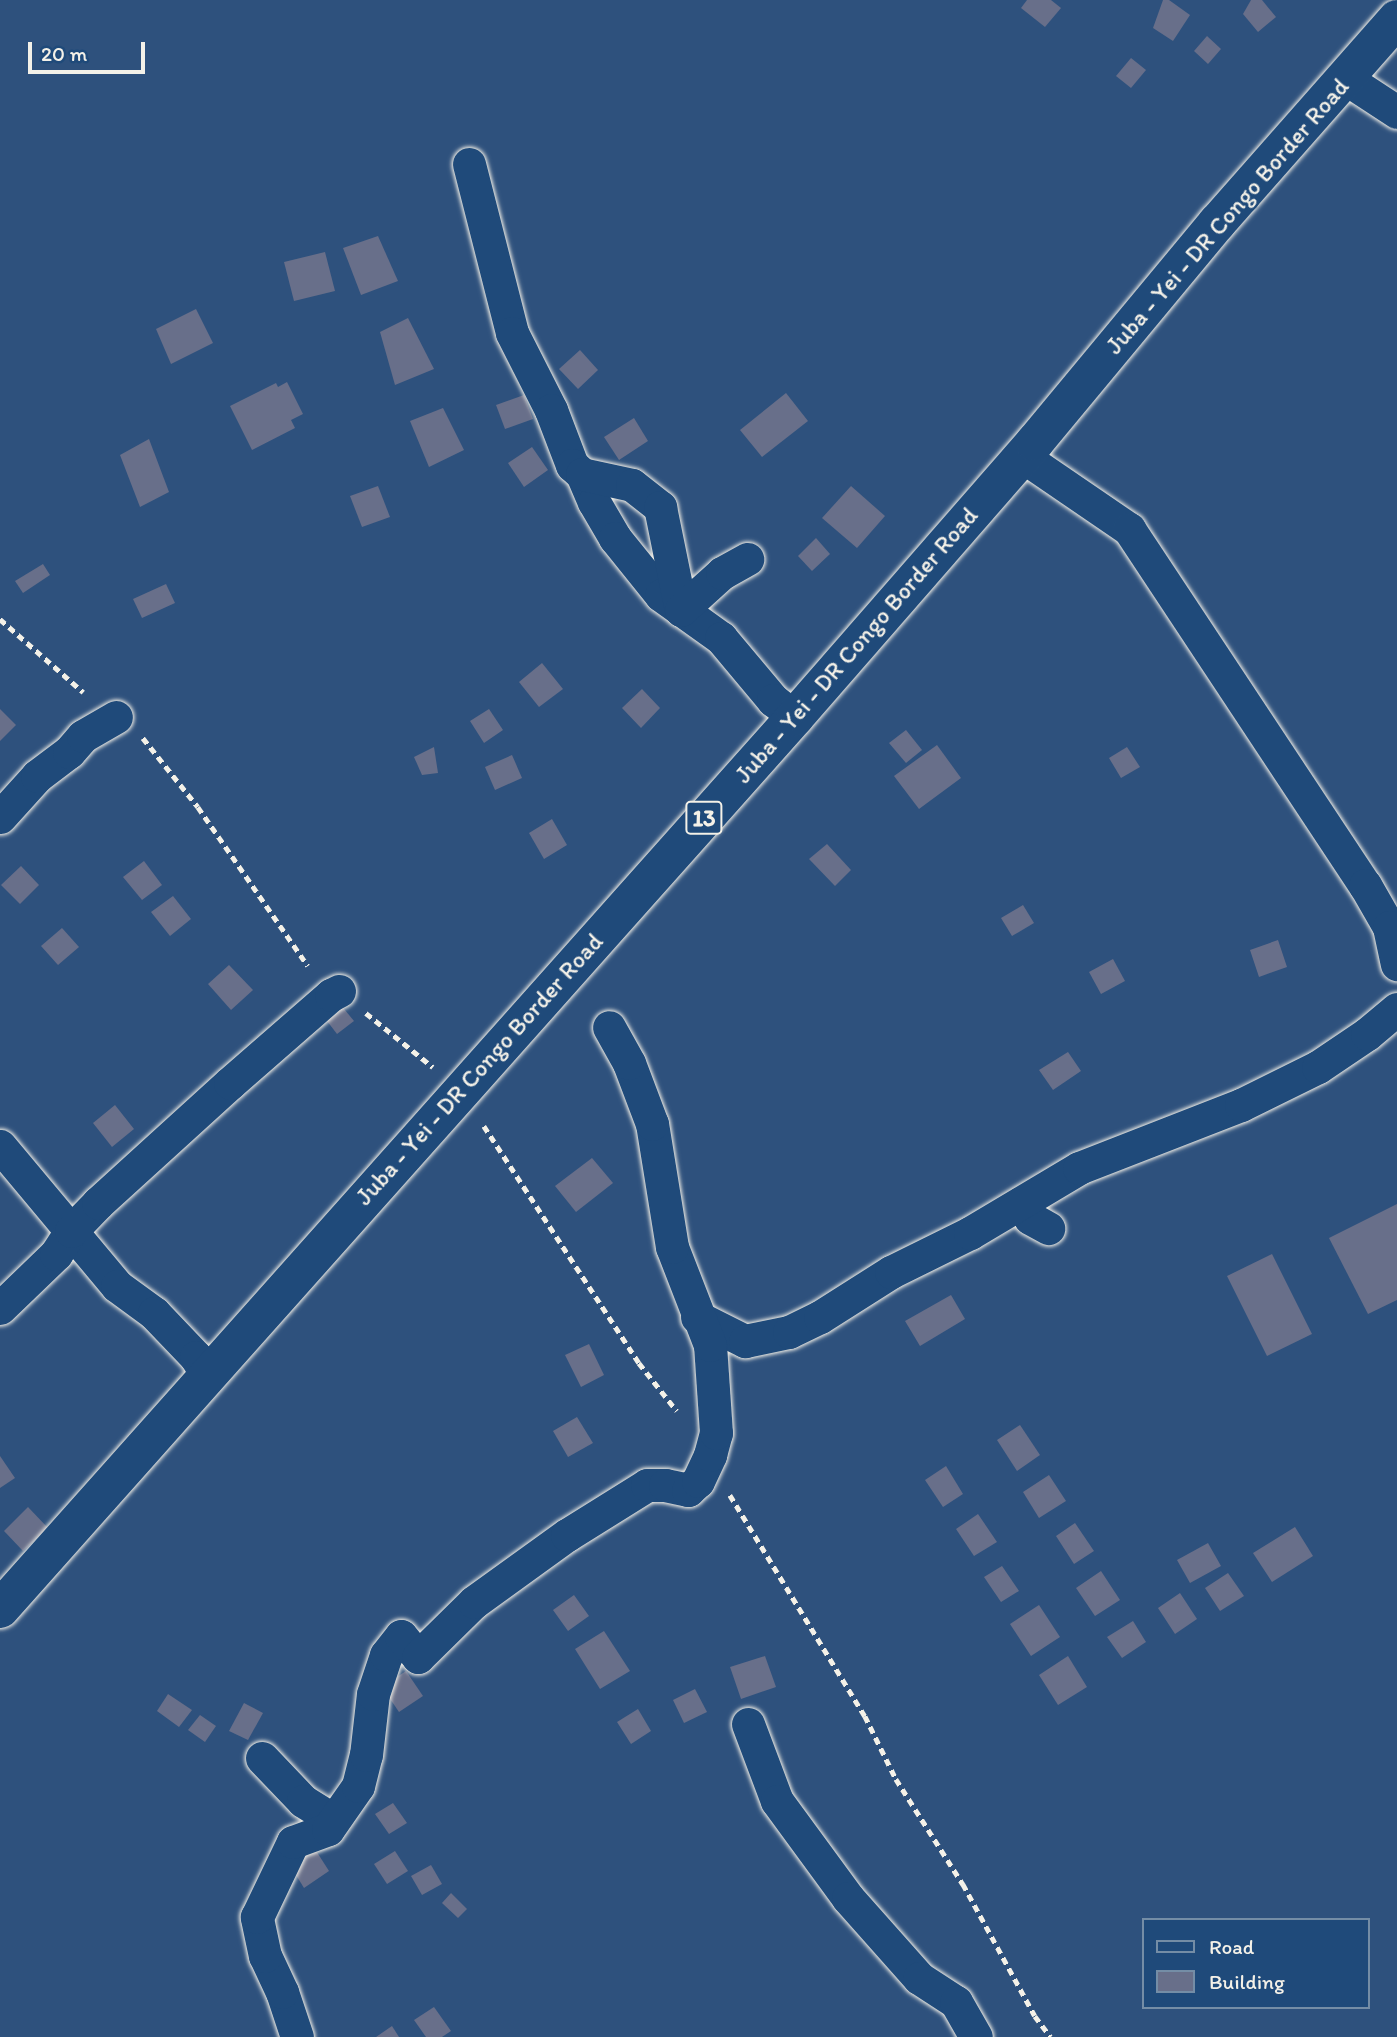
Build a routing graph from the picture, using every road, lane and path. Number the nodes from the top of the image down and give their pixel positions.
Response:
1 (1397, 19) edge
2 (1345, 78) junction
3 (1397, 112) edge
4 (469, 164) dead end
5 (1022, 456) junction
6 (582, 474) junction
7 (747, 559) dead end
8 (681, 610) junction
9 (0, 619) edge
10 (116, 717) junction
11 (795, 717) junction
12 (0, 817) edge
13 (1397, 964) edge
14 (339, 991) junction
15 (1397, 1009) edge
16 (609, 1027) dead end
17 (460, 1089) junction
18 (0, 1146) edge
19 (1021, 1203) junction
20 (1048, 1228) dead end
21 (71, 1231) junction
22 (0, 1308) edge
23 (697, 1317) junction
24 (766, 1337) junction
25 (710, 1370) junction
26 (207, 1375) junction
27 (710, 1455) junction
28 (0, 1609) edge
29 (748, 1724) dead end
30 (262, 1758) dead end
31 (334, 1820) junction
32 (297, 2037) edge
33 (976, 2037) edge
34 (1051, 2037) edge

1 - 2 main road, Juba - Yei - DR Congo Border Road / 13
2 - 3 street
2 - 5 main road, Juba - Yei - DR Congo Border Road / 13
4 - 6 street
5 - 11 main road, Juba - Yei - DR Congo Border Road / 13
5 - 13 street
6 - 8 street
6 - 8 street
7 - 8 street
8 - 11 street
9 - 10 path
10 - 12 street
10 - 14 path
11 - 17 main road, Juba - Yei - DR Congo Border Road / 13
14 - 17 path
14 - 21 street
15 - 19 street
16 - 23 street
17 - 26 main road, Juba - Yei - DR Congo Border Road / 13
17 - 27 path
18 - 21 street
19 - 20 street
19 - 24 street
21 - 22 street
21 - 26 street
23 - 24 street
23 - 25 street
24 - 25 street
25 - 27 street
26 - 28 main road, Juba - Yei - DR Congo Border Road / 13
27 - 31 street
27 - 34 path
29 - 33 street
30 - 31 street
31 - 32 street

